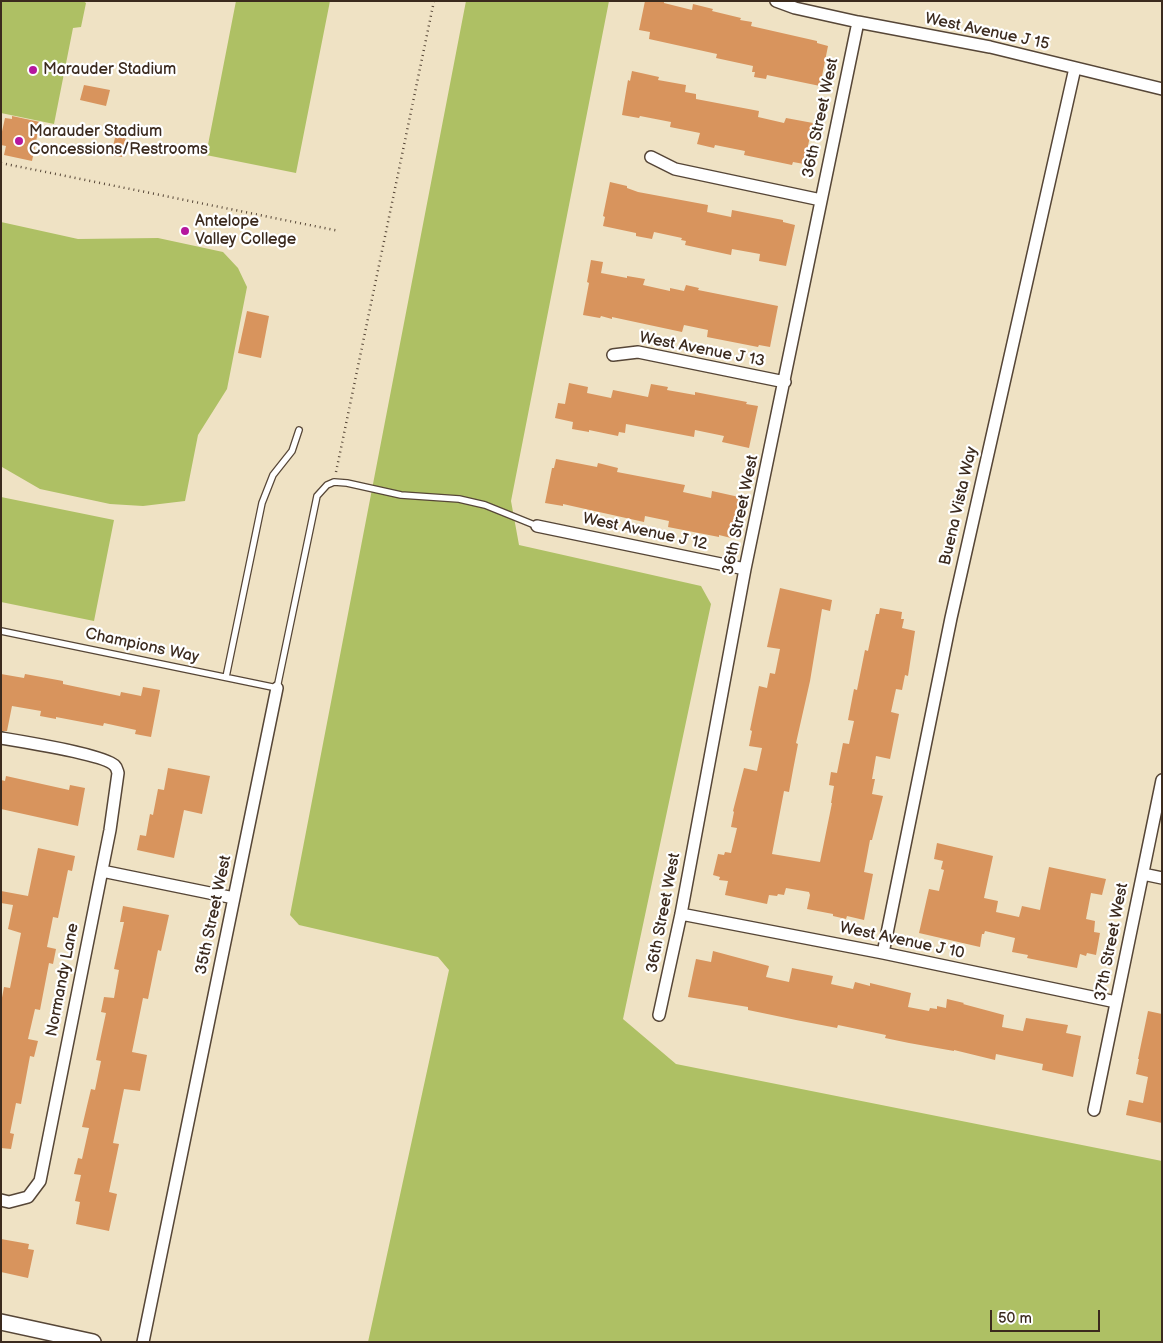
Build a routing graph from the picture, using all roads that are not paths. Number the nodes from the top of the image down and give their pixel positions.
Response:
1 (776, 1) edge
2 (858, 22) junction
3 (1075, 68) junction
4 (1162, 89) edge
5 (651, 157) dead end
6 (821, 200) junction
7 (613, 355) dead end
8 (785, 382) junction
9 (298, 430) dead end
10 (537, 526) joint
11 (745, 569) junction
12 (1, 631) edge
13 (226, 678) junction
14 (277, 688) junction
15 (1, 738) edge
16 (1162, 780) edge
17 (102, 871) junction
18 (1143, 874) junction
19 (1162, 878) edge
20 (234, 898) junction
21 (681, 914) junction
22 (883, 953) junction
23 (1116, 1002) junction
24 (659, 1015) dead end
25 (1094, 1110) dead end
26 (1, 1200) edge
27 (1, 1322) edge
28 (93, 1342) edge
29 (143, 1342) edge

1 - 2 street, West Avenue J 15
2 - 3 street, West Avenue J 15
2 - 6 street, 36th Street West
3 - 4 street, West Avenue J 15
3 - 22 street, Buena Vista Way
5 - 6 street
6 - 8 street, 36th Street West
7 - 8 street, West Avenue J 13
8 - 11 street, 36th Street West
9 - 13 lane
10 - 11 street, West Avenue J 12
10 - 14 lane, 35th Street West
11 - 21 street, 36th Street West
12 - 13 lane, Champions Way
13 - 14 lane, Champions Way
14 - 20 street, 35th Street West
15 - 17 street, Normandy Lane
16 - 18 street, 37th Street West
17 - 20 street
17 - 26 street, Normandy Lane
18 - 19 street
18 - 23 street, 37th Street West
20 - 29 street, 35th Street West
21 - 22 street, West Avenue J 10
21 - 24 street, 36th Street West
22 - 23 street, West Avenue J 10
23 - 25 street, 37th Street West
27 - 28 street

